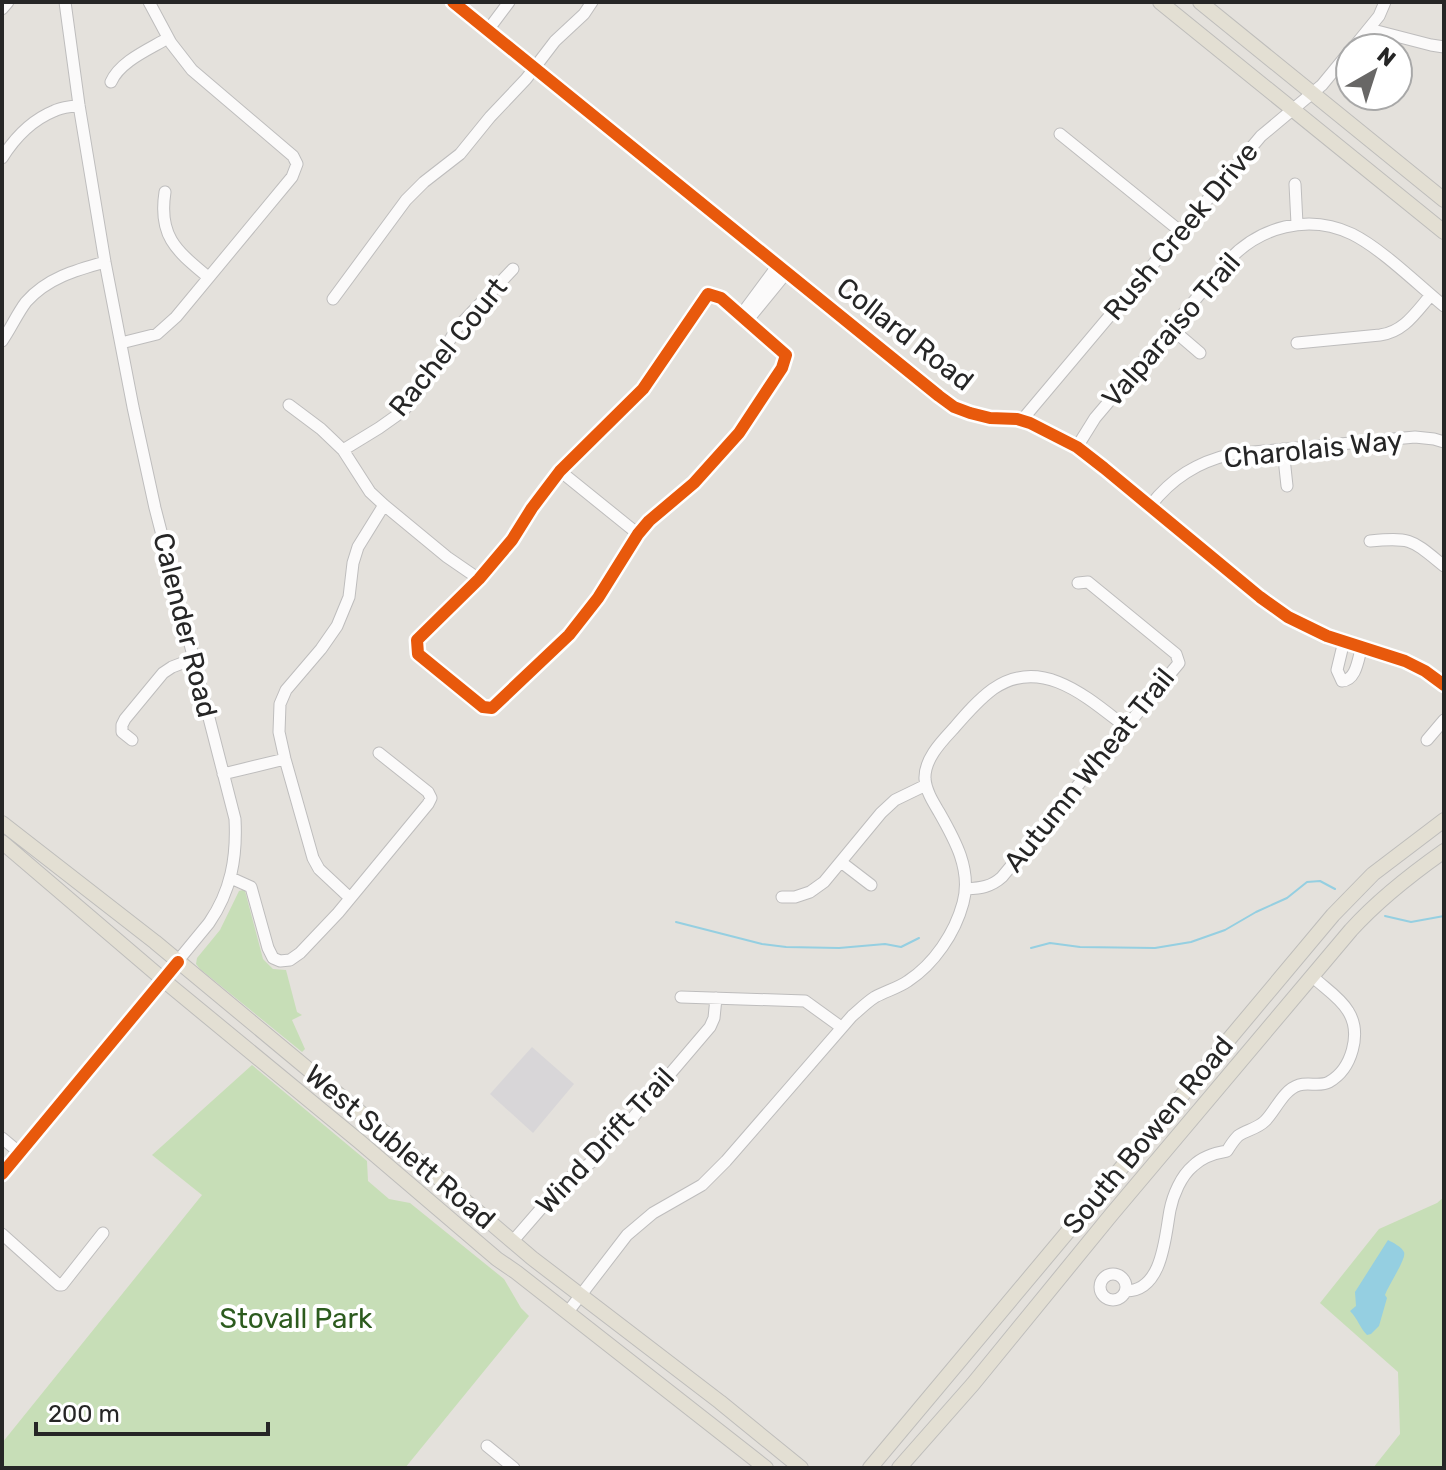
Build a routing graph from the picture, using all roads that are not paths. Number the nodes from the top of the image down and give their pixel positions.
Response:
1 (8, 2) edge
2 (65, 2) edge
3 (149, 2) edge
4 (453, 2) edge
5 (509, 2) edge
6 (592, 2) edge
7 (1160, 2) edge
8 (1200, 2) edge
9 (1385, 2) edge
10 (2, 9) edge
11 (1369, 29) junction
12 (488, 30) junction
13 (1366, 32) edge
14 (168, 38) junction
15 (1444, 47) edge
16 (534, 68) junction
17 (1334, 71) edge
18 (111, 82) dead end
19 (1312, 93) junction
20 (79, 105) junction
21 (1293, 109) junction
22 (1060, 134) dead end
23 (2, 158) edge
24 (1295, 184) dead end
25 (165, 192) dead end
26 (1444, 200) edge
27 (1297, 224) junction
28 (1180, 231) junction
29 (1444, 232) edge
30 (105, 262) junction
31 (513, 269) dead end
32 (783, 269) junction
33 (208, 277) junction
34 (1431, 295) junction
35 (333, 299) dead end
36 (1444, 306) edge
37 (744, 318) junction
38 (1172, 329) junction
39 (2, 341) edge
40 (121, 343) junction
41 (1297, 343) dead end
42 (1200, 353) dead end
43 (289, 405) dead end
44 (1022, 420) junction
45 (1444, 442) edge
46 (1077, 447) junction
47 (1283, 449) junction
48 (343, 450) junction
49 (560, 471) junction
50 (1287, 486) dead end
51 (384, 505) junction
52 (1150, 506) junction
53 (638, 534) junction
54 (1370, 541) dead end
55 (1444, 566) edge
56 (479, 579) junction
57 (1078, 583) dead end
58 (1344, 641) junction
59 (1362, 646) junction
60 (193, 659) junction
61 (1444, 685) edge
62 (1444, 720) edge
63 (1127, 728) junction
64 (132, 740) dead end
65 (1427, 740) dead end
66 (379, 753) dead end
67 (285, 759) junction
68 (223, 774) junction
69 (926, 785) junction
70 (1444, 820) edge
71 (2, 823) edge
72 (2, 842) edge
73 (1444, 851) edge
74 (841, 862) junction
75 (231, 878) junction
76 (871, 885) dead end
77 (966, 889) junction
78 (782, 897) dead end
79 (350, 898) junction
80 (178, 962) junction
81 (1312, 976) junction
82 (164, 980) junction
83 (681, 997) dead end
84 (716, 998) junction
85 (841, 1027) junction
86 (2, 1138) edge
87 (20, 1153) junction
88 (2, 1174) edge
89 (1093, 1199) junction
90 (1111, 1215) junction
91 (103, 1233) dead end
92 (2, 1234) edge
93 (512, 1242) junction
94 (1126, 1291) dead end
95 (580, 1296) junction
96 (567, 1313) junction
97 (954, 1369) junction
98 (973, 1384) junction
99 (487, 1446) dead end
100 (514, 1468) edge
101 (766, 1468) edge
102 (801, 1468) edge
103 (870, 1468) edge
104 (899, 1468) edge

1 - 10 street
2 - 20 street, Calender Road
3 - 14 street
4 - 12 street, Collard Road
5 - 12 street
6 - 16 street
7 - 21 main road
8 - 19 main road
9 - 11 street, Rush Creek Drive
11 - 13 street, Rush Creek Drive
11 - 15 street
12 - 16 street, Collard Road
14 - 18 street
14 - 33 street
16 - 32 street, Collard Road
16 - 35 street
17 - 19 street, Rush Creek Drive
19 - 21 street, Rush Creek Drive
19 - 26 main road
20 - 23 street
20 - 30 street, Calender Road
21 - 28 street, Rush Creek Drive
21 - 29 main road
22 - 28 street
24 - 27 street
25 - 33 street
27 - 34 street, Valparaiso Trail
27 - 38 street, Valparaiso Trail
28 - 44 street, Rush Creek Drive
30 - 39 street
30 - 40 street, Calender Road
31 - 48 street, Rachel Court
32 - 37 street
32 - 44 street, Collard Road
33 - 40 street
34 - 36 street, Valparaiso Trail
34 - 41 street
37 - 49 street
37 - 53 street
38 - 42 street
38 - 46 street, Valparaiso Trail
40 - 60 street, Calender Road
43 - 48 street
44 - 46 street, Collard Road
45 - 47 street, Charolais Way
46 - 52 street, Collard Road
47 - 50 street
47 - 52 street, Charolais Way
48 - 51 street
49 - 53 street
49 - 56 street
51 - 56 street
51 - 67 street
52 - 58 street, Collard Road
53 - 56 street
54 - 55 street
57 - 63 street, Autumn Wheat Trail
58 - 59 street, Collard Road
58 - 59 street
59 - 61 street, Collard Road
60 - 64 street
60 - 68 street, Calender Road
62 - 65 street
63 - 69 street
63 - 77 street, Autumn Wheat Trail
66 - 79 street
67 - 68 street
67 - 79 street
68 - 75 street, Calender Road
69 - 74 street
69 - 77 street
70 - 89 main road, South Bowen Road
71 - 80 main road, West Sublett Road
72 - 82 main road, West Sublett Road
73 - 81 main road, South Bowen Road
74 - 76 street
74 - 78 street
75 - 79 street
75 - 80 street, Calender Road
77 - 85 street
80 - 82 street, Calender Road
80 - 93 main road, West Sublett Road
81 - 90 main road, South Bowen Road
81 - 94 street
82 - 87 street, Calender Road
82 - 96 main road, West Sublett Road
83 - 84 street
84 - 85 street
84 - 93 street, Wind Drift Trail
85 - 95 street
86 - 87 street
87 - 88 street, Calender Road
89 - 90 main road
89 - 97 main road, South Bowen Road
90 - 98 main road, South Bowen Road
91 - 92 street
93 - 95 main road, West Sublett Road
95 - 96 street
95 - 102 main road, West Sublett Road
96 - 101 main road, West Sublett Road
97 - 98 main road
97 - 103 main road, South Bowen Road
98 - 104 main road, South Bowen Road
99 - 100 street

